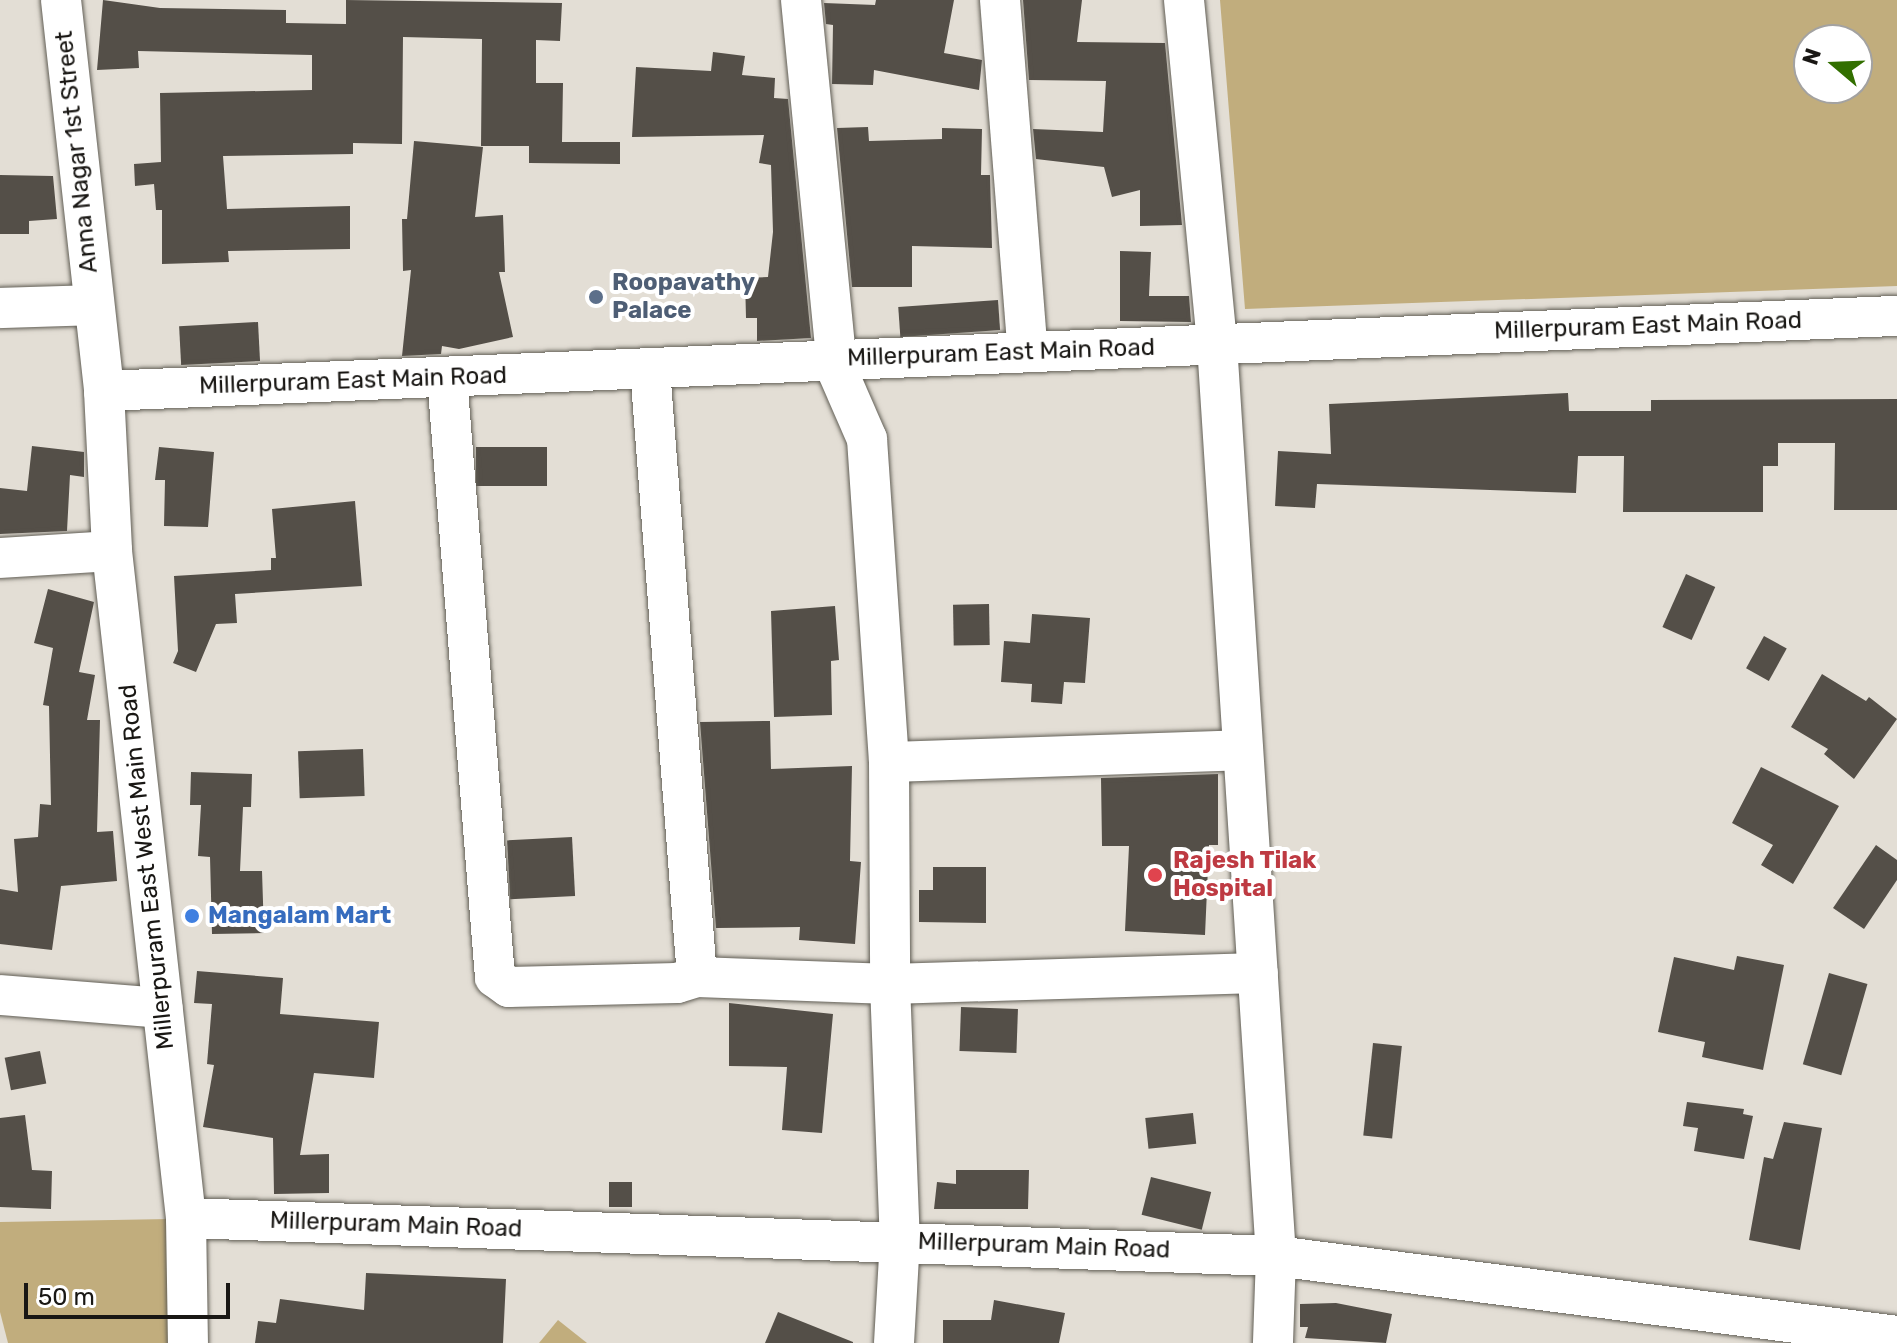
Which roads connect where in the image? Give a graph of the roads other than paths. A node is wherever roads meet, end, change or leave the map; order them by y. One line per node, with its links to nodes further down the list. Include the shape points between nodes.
1 (61, 0): 5 (street, Anna Nagar 1st Street)
2 (801, 0): 10 (street)
3 (1000, 0): 9 (street)
4 (1184, 0): 8 (street)
5 (93, 305): 6 (street); 13 (street, Anna Nagar 1st Street)
6 (0, 308)
7 (1897, 316): 8 (street, Millerpuram East Main Road)
8 (1217, 344): 9 (street, Millerpuram East Main Road); 16 (street)
9 (1028, 352): 10 (street, Millerpuram East Main Road)
10 (836, 360): 11 (street, Millerpuram East Main Road); 17 (street, via 867,439)
11 (650, 369): 12 (street, Millerpuram East Main Road); 19 (street)
12 (447, 377): 13 (street, Millerpuram East Main Road); 19 (street, via 495,977 509,987 677,983)
13 (104, 391): 14 (street, Millerpuram East West Main Road)
14 (112, 551): 15 (street); 22 (street, Millerpuram East West Main Road)
15 (0, 558)
16 (1243, 750): 17 (street); 18 (street)
17 (889, 762): 20 (street)
18 (1258, 973): 20 (street); 25 (street)
19 (697, 977): 20 (street)
20 (890, 984): 24 (street)
21 (0, 995): 22 (street)
22 (162, 1008): 23 (street, Millerpuram East West Main Road)
23 (186, 1218): 24 (street, Millerpuram Main Road); 28 (street, Millerpuram East West Main Road)
24 (900, 1239): 25 (street, Millerpuram Main Road); 29 (street)
25 (1276, 1256): 26 (street, Millerpuram Main Road); 30 (street)
26 (1770, 1332): 27 (street, Millerpuram Main Road)
27 (1897, 1336)
28 (188, 1343)
29 (894, 1343)
30 (1273, 1343)

